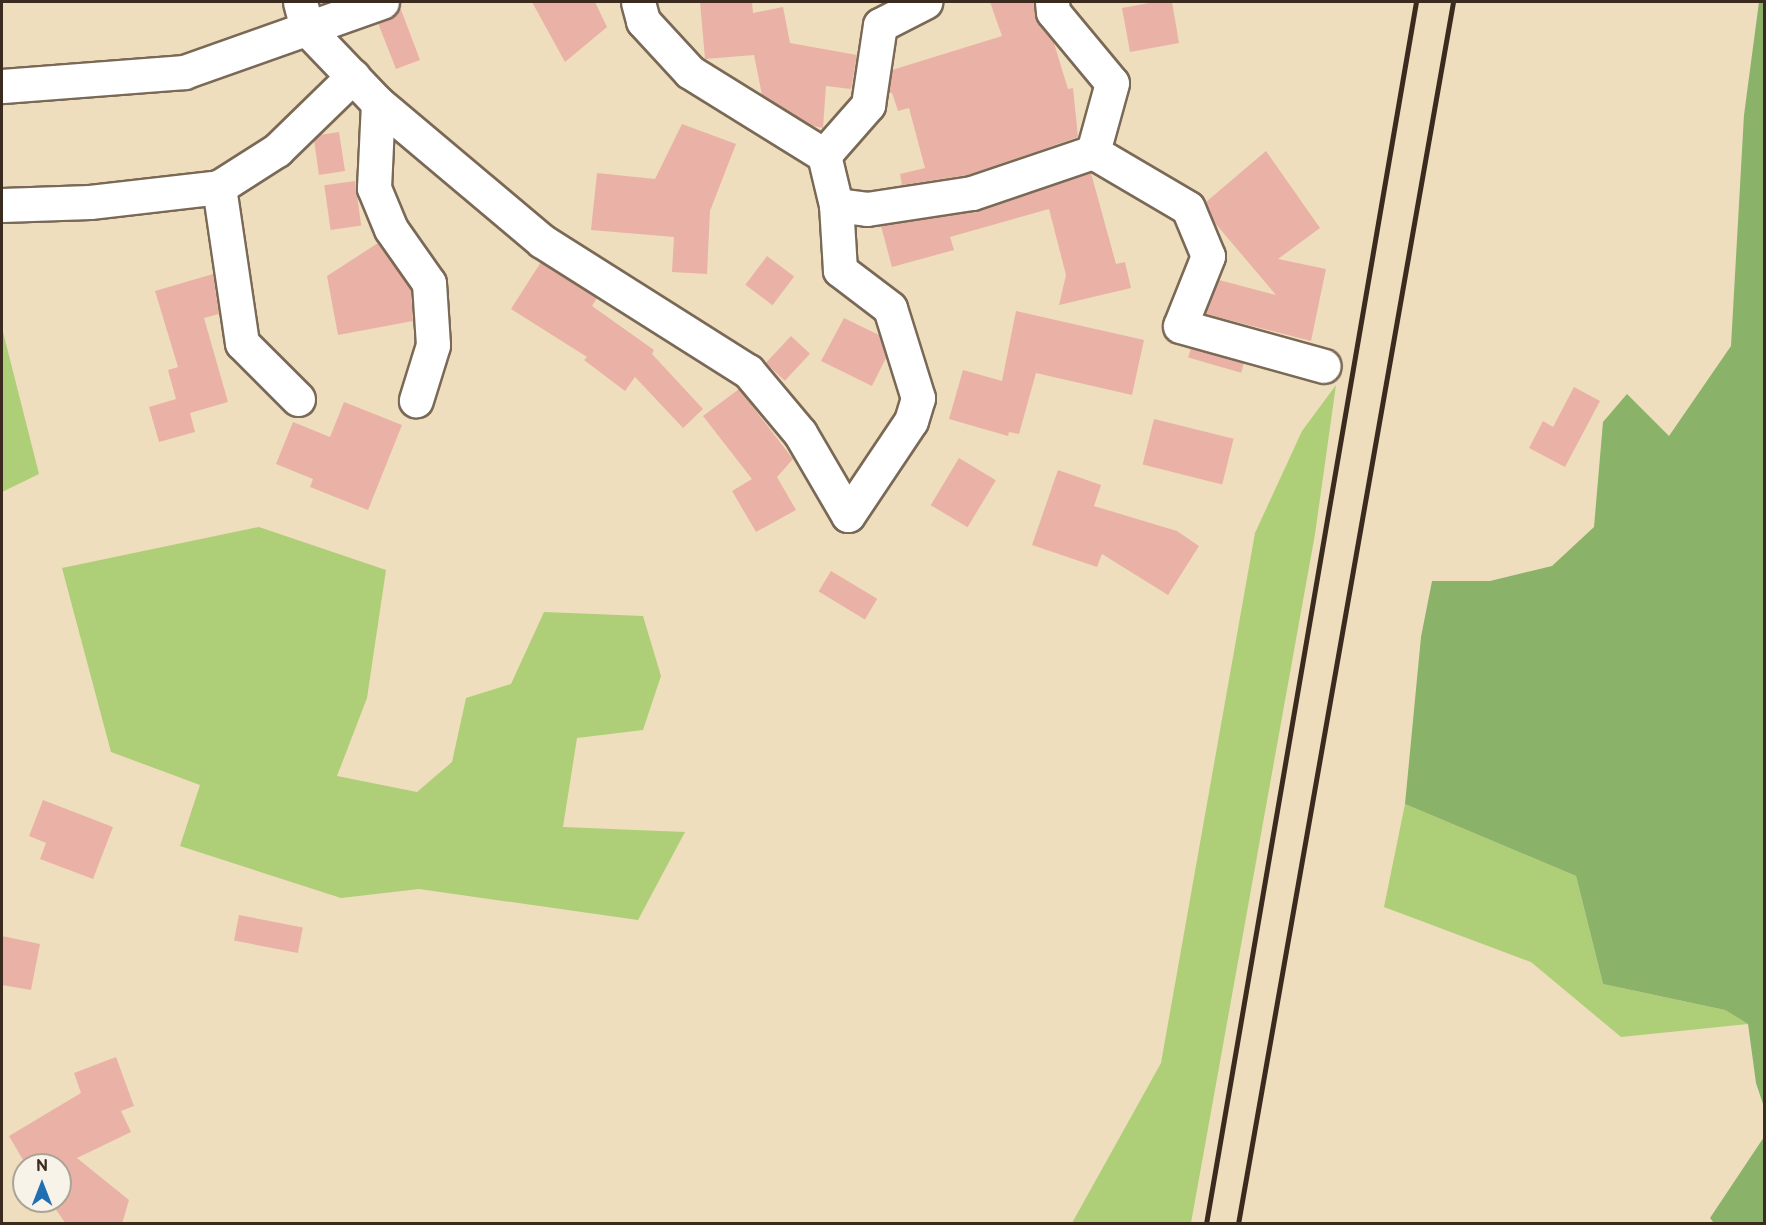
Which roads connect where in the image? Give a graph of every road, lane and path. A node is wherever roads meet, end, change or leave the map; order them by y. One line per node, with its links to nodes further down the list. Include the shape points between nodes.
1 (382, 2): 5 (street)
2 (638, 2): 10 (street, via 643,21 690,72)
3 (925, 2): 10 (street, via 880,25 868,105)
4 (1052, 2): 9 (street, via 1053,12 1112,83)
5 (304, 15): 6 (street); 7 (street, via 184,72)
6 (352, 76): 8 (street); 11 (street, via 278,150)
7 (2, 86)
8 (378, 103): 13 (street, via 542,241 748,371 800,433 848,515 911,421 918,398 890,308 840,270); 16 (street, via 374,188 391,230 429,283 433,345)
9 (1093, 152): 13 (street, via 972,193 867,210); 14 (street, via 1188,208 1208,256 1180,326)
10 (824, 155): 13 (street)
11 (219, 187): 12 (street, via 90,202); 15 (street, via 242,343)
12 (2, 205)
13 (836, 205)
14 (1324, 366)
15 (298, 399)
16 (416, 400)

